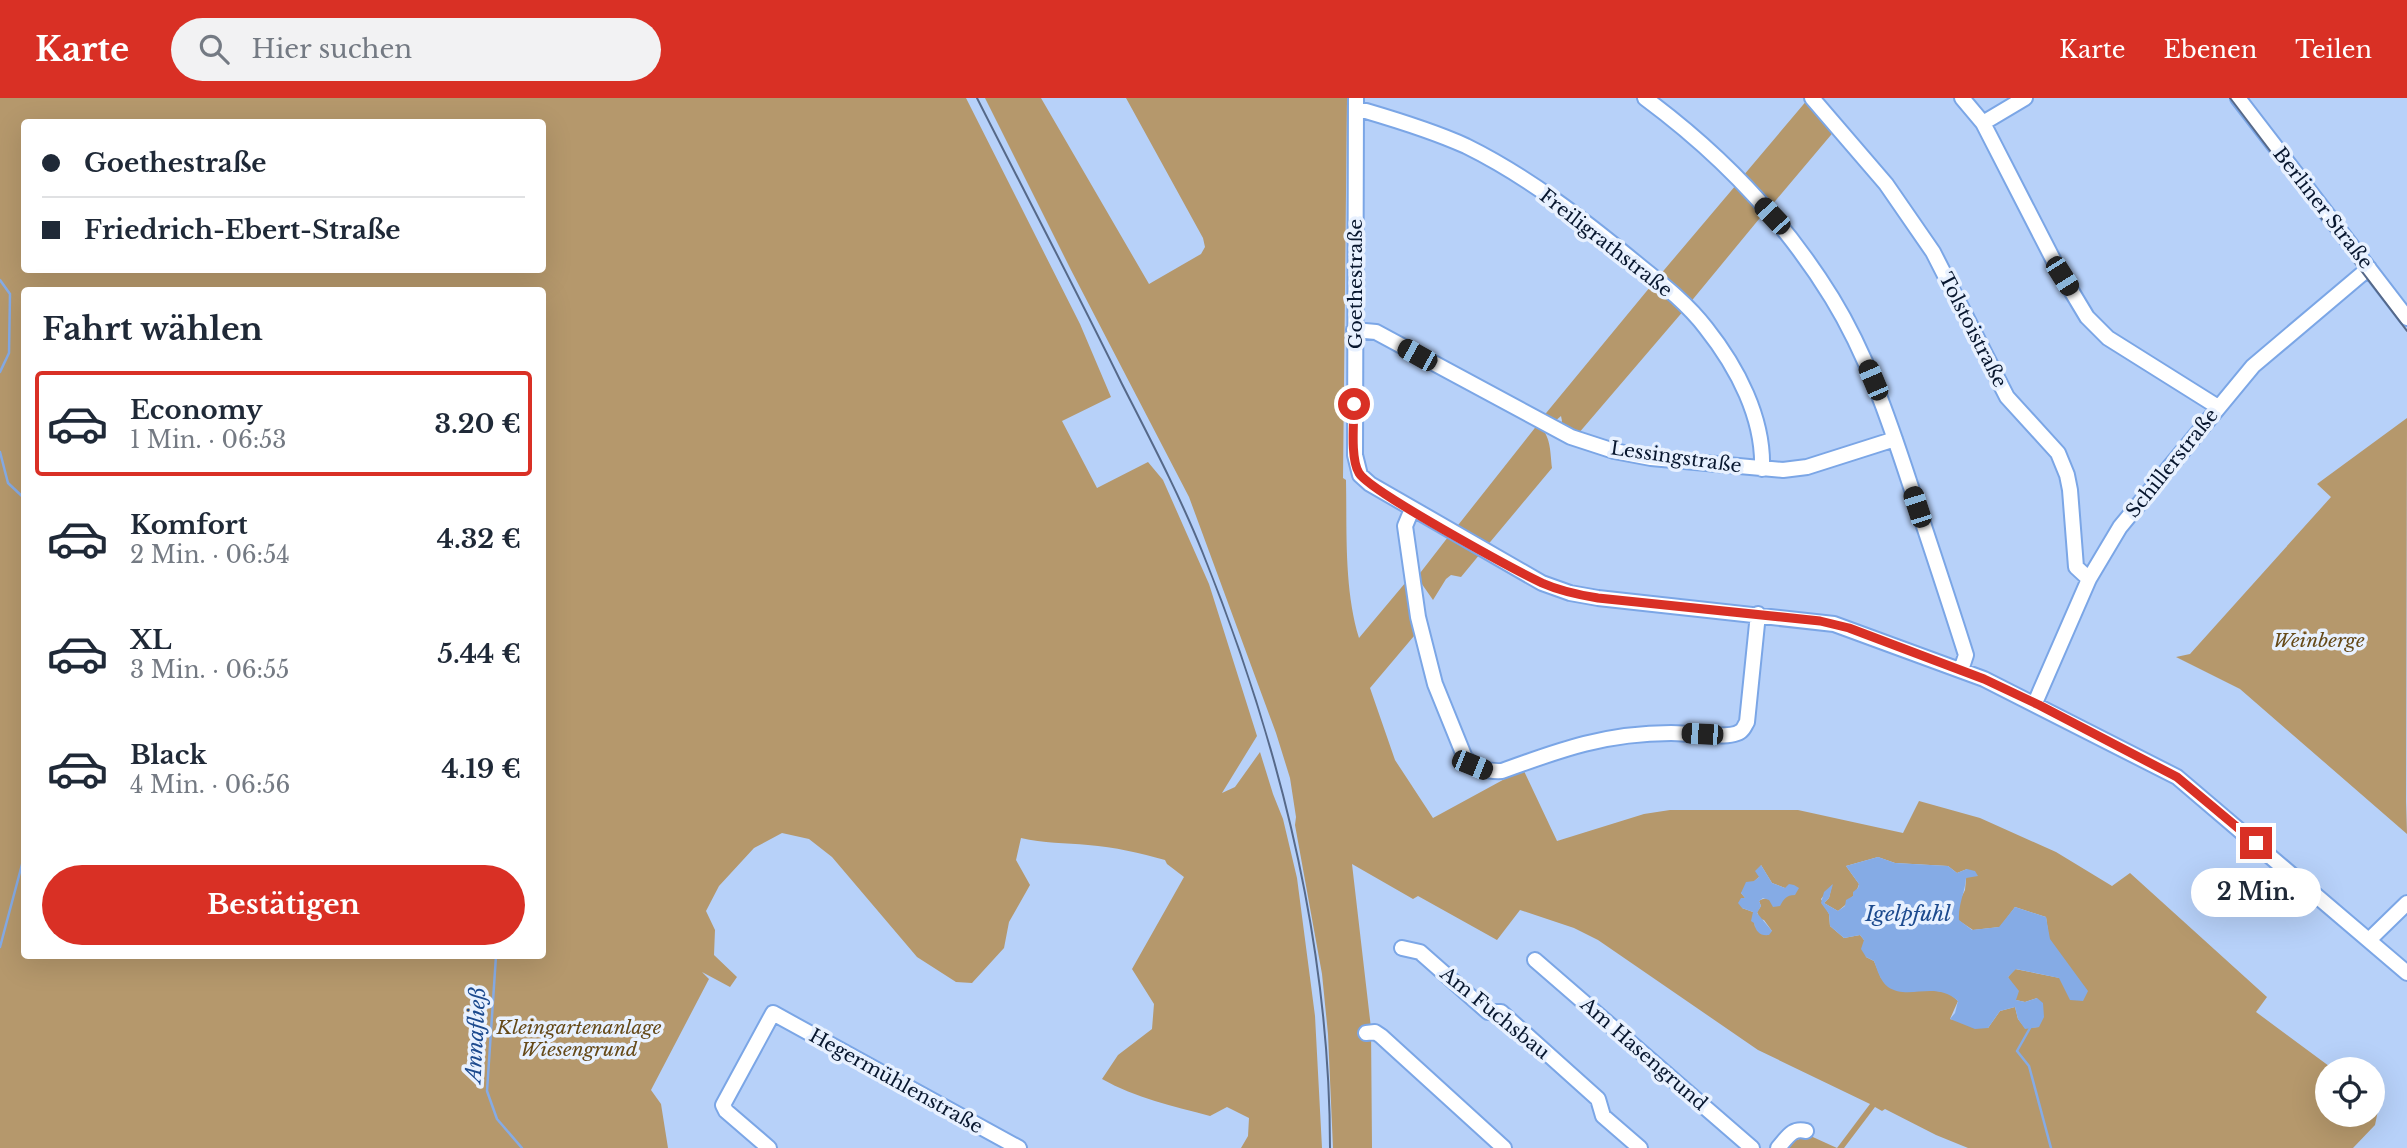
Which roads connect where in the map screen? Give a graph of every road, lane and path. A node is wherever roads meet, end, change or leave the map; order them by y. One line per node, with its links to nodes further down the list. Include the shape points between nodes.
1 (1645, 98): 12 (street, via 1709,150 1809,263 1856,342)
2 (1811, 98): 15 (street, Tolstoistraße, via 1886,184 1933,252 2007,397 2058,453 2070,490 2076,568)
3 (1962, 98): 7 (street)
4 (2025, 98): 7 (street)
5 (2238, 98): 8 (street, Berliner Straße)
6 (1356, 104): 10 (street, Goethestraße); 13 (street, Freiligrathstraße, via 1425,128 1486,157 1595,230 1672,293 1706,328 1737,375 1754,413)
7 (1983, 123): 11 (street, via 2087,317 2108,338)
8 (2369, 268): 9 (street, Berliner Straße); 11 (street, Schillerstraße, via 2266,353)
9 (2407, 318)
10 (1354, 330): 13 (street, Lessingstraße, via 1376,332 1595,446 1651,458); 14 (street, Goethestraße, via 1358,471 1370,484)
11 (2218, 407): 15 (street, Schillerstraße, via 2120,527)
12 (1895, 439): 13 (street, Lessingstraße, via 1807,467); 17 (street, via 1966,655)
13 (1762, 469)
14 (1412, 509): 16 (street, via 1532,578 1570,593); 16 (street, via 1405,526 1415,602 1435,684 1465,758 1489,772 1610,738 1741,731 1747,722)
15 (2089, 579): 18 (street, Schillerstraße)
16 (1758, 614): 17 (street, via 1834,624)
17 (1961, 670): 18 (street)
18 (2035, 703): 20 (street, via 2177,777)
19 (2407, 902): 20 (street)
20 (2369, 940): 23 (street)
21 (1402, 948): 29 (street, Am Fuchsbau, via 1420,952 1488,1012 1501,1013 1598,1099 1603,1116)
22 (1535, 960): 30 (street, Am Hasengrund)
23 (2407, 973)
24 (1367, 1033): 28 (street, via 1381,1036)
25 (1806, 1131): 31 (street, via 1793,1131)
26 (769, 1148): 27 (street, Hegermühlenstraße, via 723,1105 773,1013)
27 (1019, 1148)
28 (1504, 1148)
29 (1640, 1148)
30 (1752, 1148)
31 (1777, 1148)

